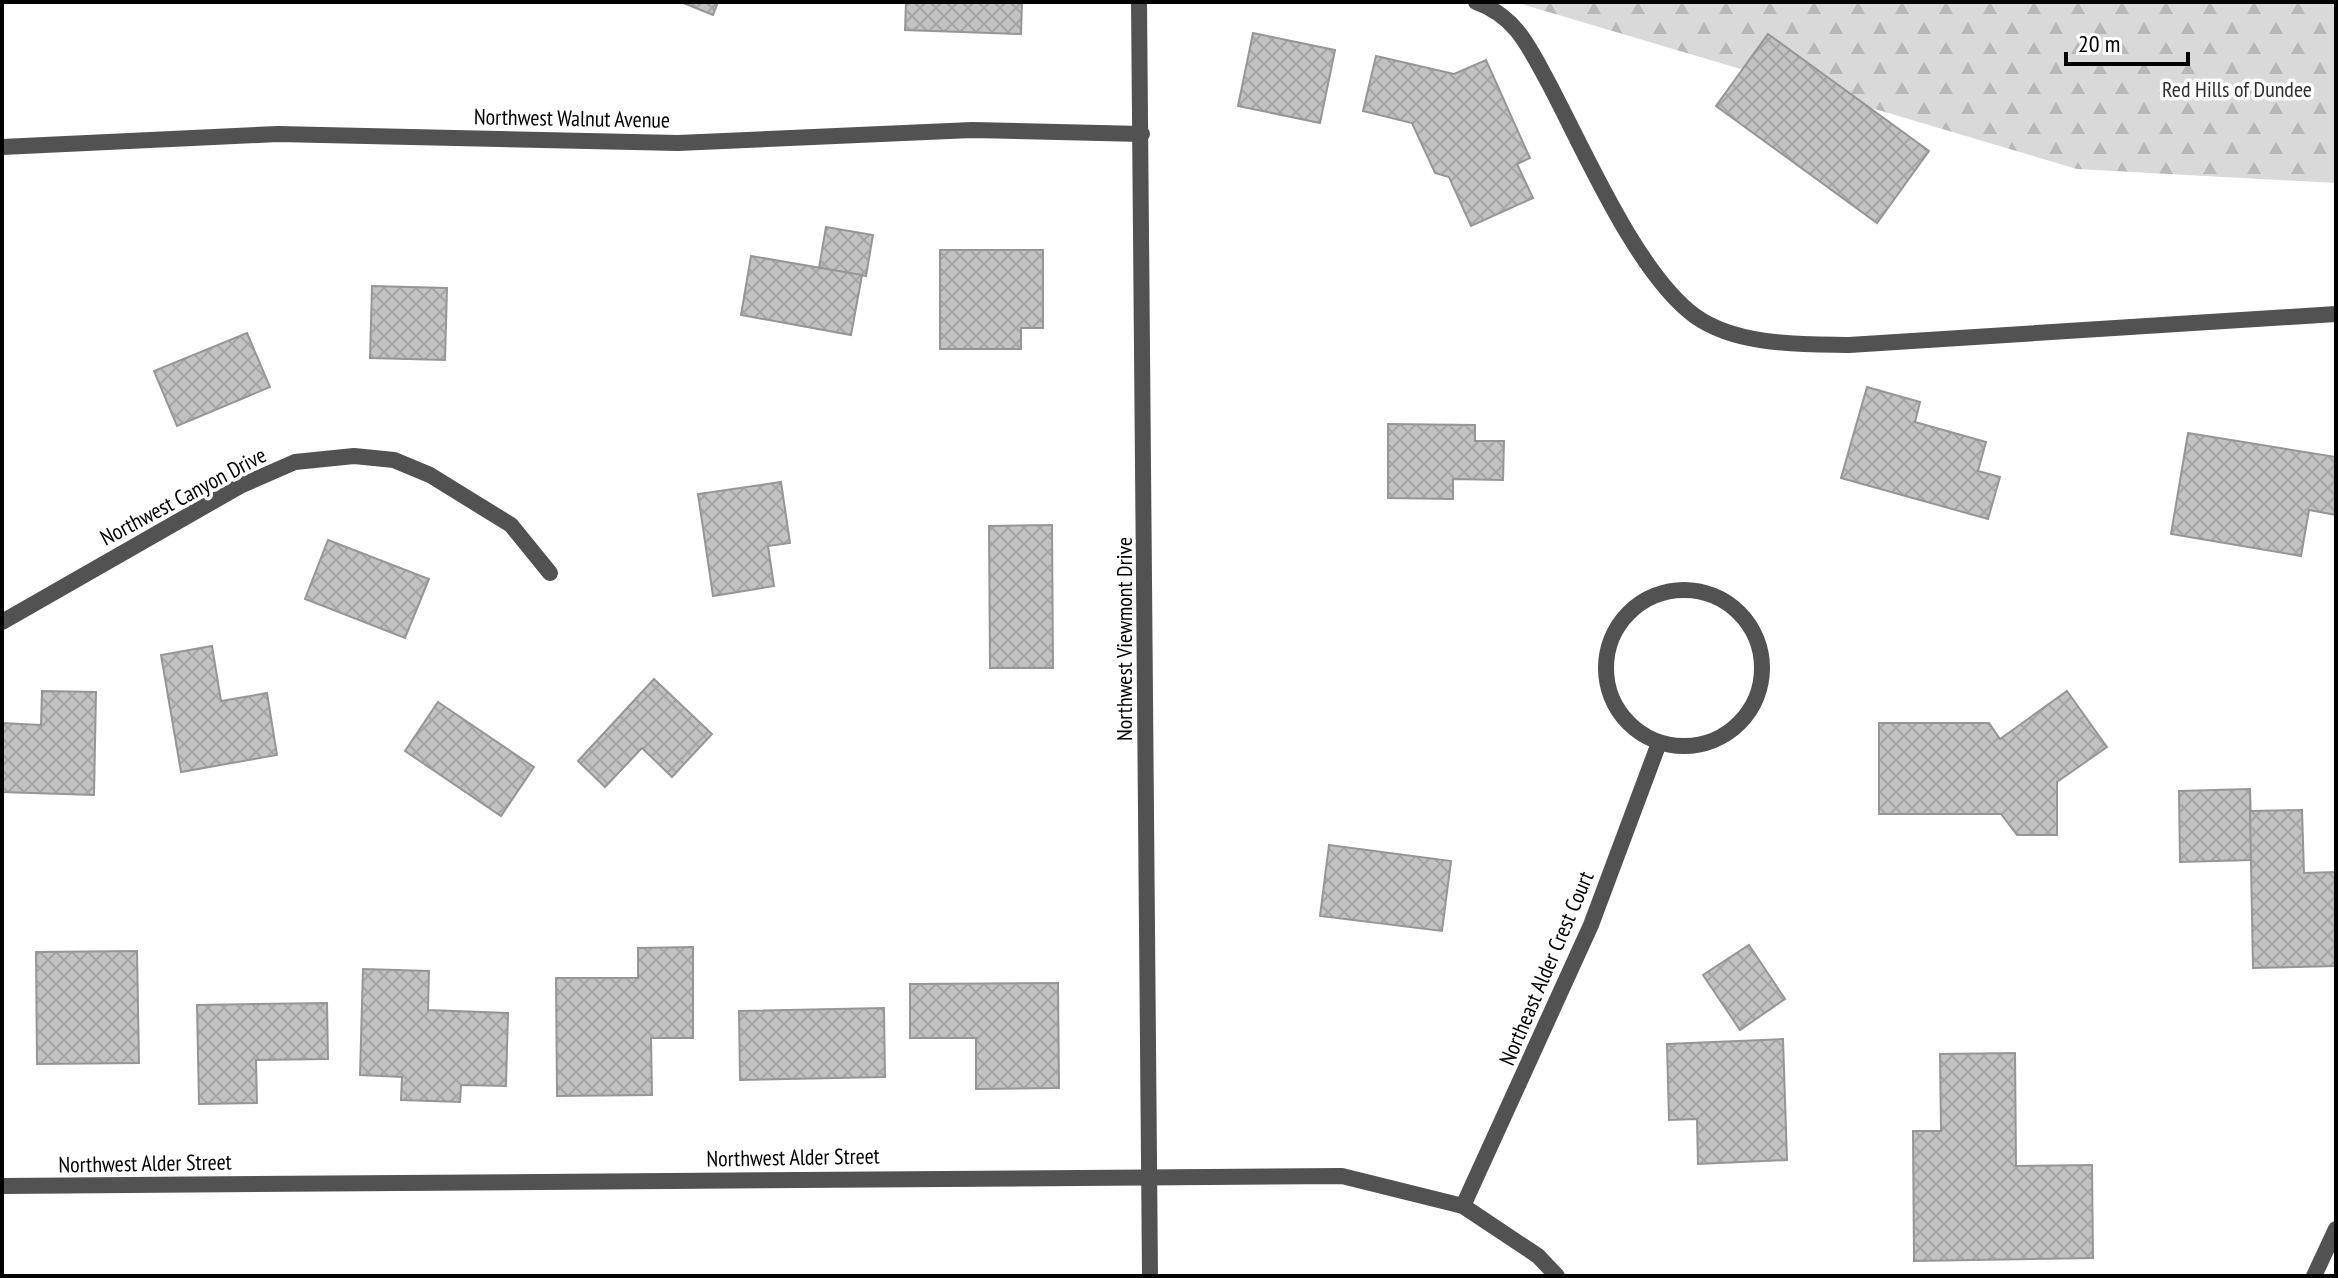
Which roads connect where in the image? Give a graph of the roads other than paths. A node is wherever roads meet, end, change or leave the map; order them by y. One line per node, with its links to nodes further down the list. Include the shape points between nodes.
1 (1139, 2): 3 (street, Northwest Viewmont Drive)
2 (1476, 2): 5 (street, via 1498,10 1527,44 1663,287 1697,317 1738,334 1788,344 1849,345)
3 (1142, 134): 4 (street, Northwest Walnut Avenue, via 958,131 678,143 278,134); 9 (street, Northwest Viewmont Drive)
4 (2, 147)
5 (2336, 314)
6 (550, 573): 7 (street, Northwest Canyon Drive, via 511,525 430,475 394,460 354,456 295,462 240,486)
7 (2, 622)
8 (1659, 743): 8 (street, via 1690,747 1716,740 1741,722 1758,695 1762,654 1751,626 1719,598 1681,589 1650,596 1624,617 1612,636 1606,664 1609,693 1625,720); 11 (street, Northeast Alder Crest Court, via 1586,937)
9 (1150, 1175): 10 (street, Northwest Alder Street); 11 (street, Northwest Alder Street, via 1342,1176); 13 (street, Northwest Viewmont Drive)
10 (2, 1186)
11 (1463, 1206): 14 (street, Northwest Alder Street, via 1538,1256)
12 (2336, 1229): 15 (street)
13 (1150, 1276)
14 (1557, 1276)
15 (2314, 1276)

